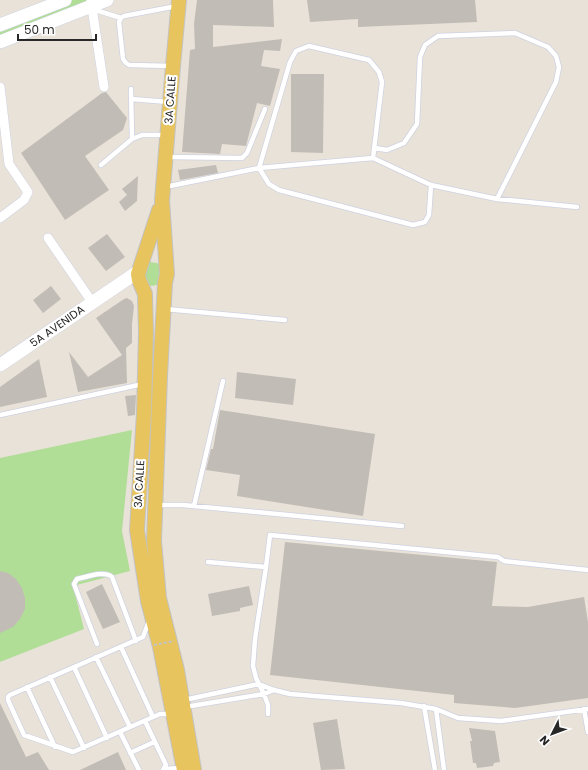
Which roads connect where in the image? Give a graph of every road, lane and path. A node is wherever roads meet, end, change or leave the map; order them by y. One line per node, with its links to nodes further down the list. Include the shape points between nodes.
1 (65, 0): 6 (main road)
2 (107, 0): 4 (main road)
3 (179, 3): 5 (lane); 8 (main road, 3A CALLE)
4 (91, 5): 5 (lane); 7 (main road); 10 (street)
5 (121, 18): 8 (lane, via 119,22 123,59 126,63)
6 (0, 25)
7 (0, 42)
8 (172, 66): 13 (main road, 3A CALLE)
9 (0, 87): 26 (street, via 9,164 28,192 24,200)
10 (104, 87)
11 (131, 90): 12 (lane)
12 (131, 99): 13 (lane); 16 (lane)
13 (170, 102): 15 (main road, 3A CALLE)
14 (265, 109): 18 (lane, via 247,153 242,158)
15 (167, 135): 16 (lane, via 142,135); 18 (main road, 3A CALLE)
16 (132, 139): 20 (lane)
17 (375, 148): 19 (lane); 21 (lane, via 382,82 379,72 369,60 309,46 296,51 290,62); 24 (lane, via 387,150 404,143 417,124 420,57 425,46 438,36 515,33 548,47 556,56 559,67 556,82)
18 (166, 157): 23 (main road, 3A CALLE)
19 (374, 158): 21 (lane); 22 (lane)
20 (101, 165)
21 (259, 168): 22 (lane, via 269,184 278,190 413,225 425,222 429,215); 23 (lane)
22 (431, 185): 24 (lane)
23 (163, 193): 28 (main road, 3A CALLE); 29 (main road, 3A CALLE)
24 (497, 199): 25 (lane)
25 (577, 207)
26 (0, 218)
27 (48, 238): 31 (street)
28 (141, 267): 29 (main road, via 150,259 161,262); 30 (main road, 5A AVENIDA); 32 (main road, 3A CALLE, via 138,276)
29 (166, 270): 33 (main road, 3A CALLE)
30 (114, 287): 31 (main road, 5A AVENIDA); 32 (main road, via 133,286 140,292)
31 (92, 302): 35 (main road, 5A AVENIDA)
32 (145, 303): 37 (main road, 3A CALLE)
33 (164, 309): 34 (lane); 39 (main road, 3A CALLE)
34 (285, 320)
35 (0, 365)
36 (223, 380): 40 (lane)
37 (145, 384): 38 (lane); 45 (main road, 3A CALLE, via 137,530)
38 (0, 415)
39 (156, 505): 40 (lane); 59 (main road, 3A CALLE, via 154,541 159,598)
40 (194, 506): 41 (lane)
41 (402, 526)
42 (208, 562): 43 (lane)
43 (266, 567): 44 (lane, via 270,535 498,557 504,561); 54 (lane, via 253,666)
44 (588, 570)
45 (151, 614): 46 (lane, via 143,637); 59 (main road, 3A CALLE)
46 (136, 640): 48 (lane, via 112,578 105,574 77,579 74,584); 50 (lane)
47 (174, 641): 49 (path, bridge)
48 (97, 644)
49 (154, 645)
50 (121, 647): 51 (lane); 63 (lane)
51 (96, 657): 52 (lane); 65 (lane)
52 (74, 667): 53 (lane); 68 (lane)
53 (50, 677): 55 (lane); 71 (lane)
54 (259, 684): 56 (lane); 57 (lane); 59 (lane)
55 (27, 687): 70 (lane); 70 (lane, via 8,697 24,735)
56 (274, 690): 57 (lane); 58 (lane, via 290,694)
57 (264, 694): 59 (lane); 62 (lane)
58 (424, 706): 60 (lane); 76 (lane)
59 (180, 707): 63 (lane); 73 (main road, 3A CALLE)
60 (436, 709): 61 (lane, via 458,718 501,721); 77 (lane)
61 (586, 709): 67 (lane)
62 (268, 714)
63 (153, 717): 64 (lane)
64 (145, 721): 65 (lane); 69 (lane)
65 (130, 727): 66 (lane)
66 (120, 732): 68 (lane); 72 (lane)
67 (588, 732)
68 (107, 738): 71 (lane)
69 (154, 742): 72 (lane); 75 (lane, via 166,765)
70 (56, 747): 71 (lane, via 73,752)
71 (84, 748)
72 (130, 753): 74 (lane)
73 (187, 769): 75 (lane)
74 (139, 770)
75 (164, 770)
76 (435, 770)
77 (444, 770)

